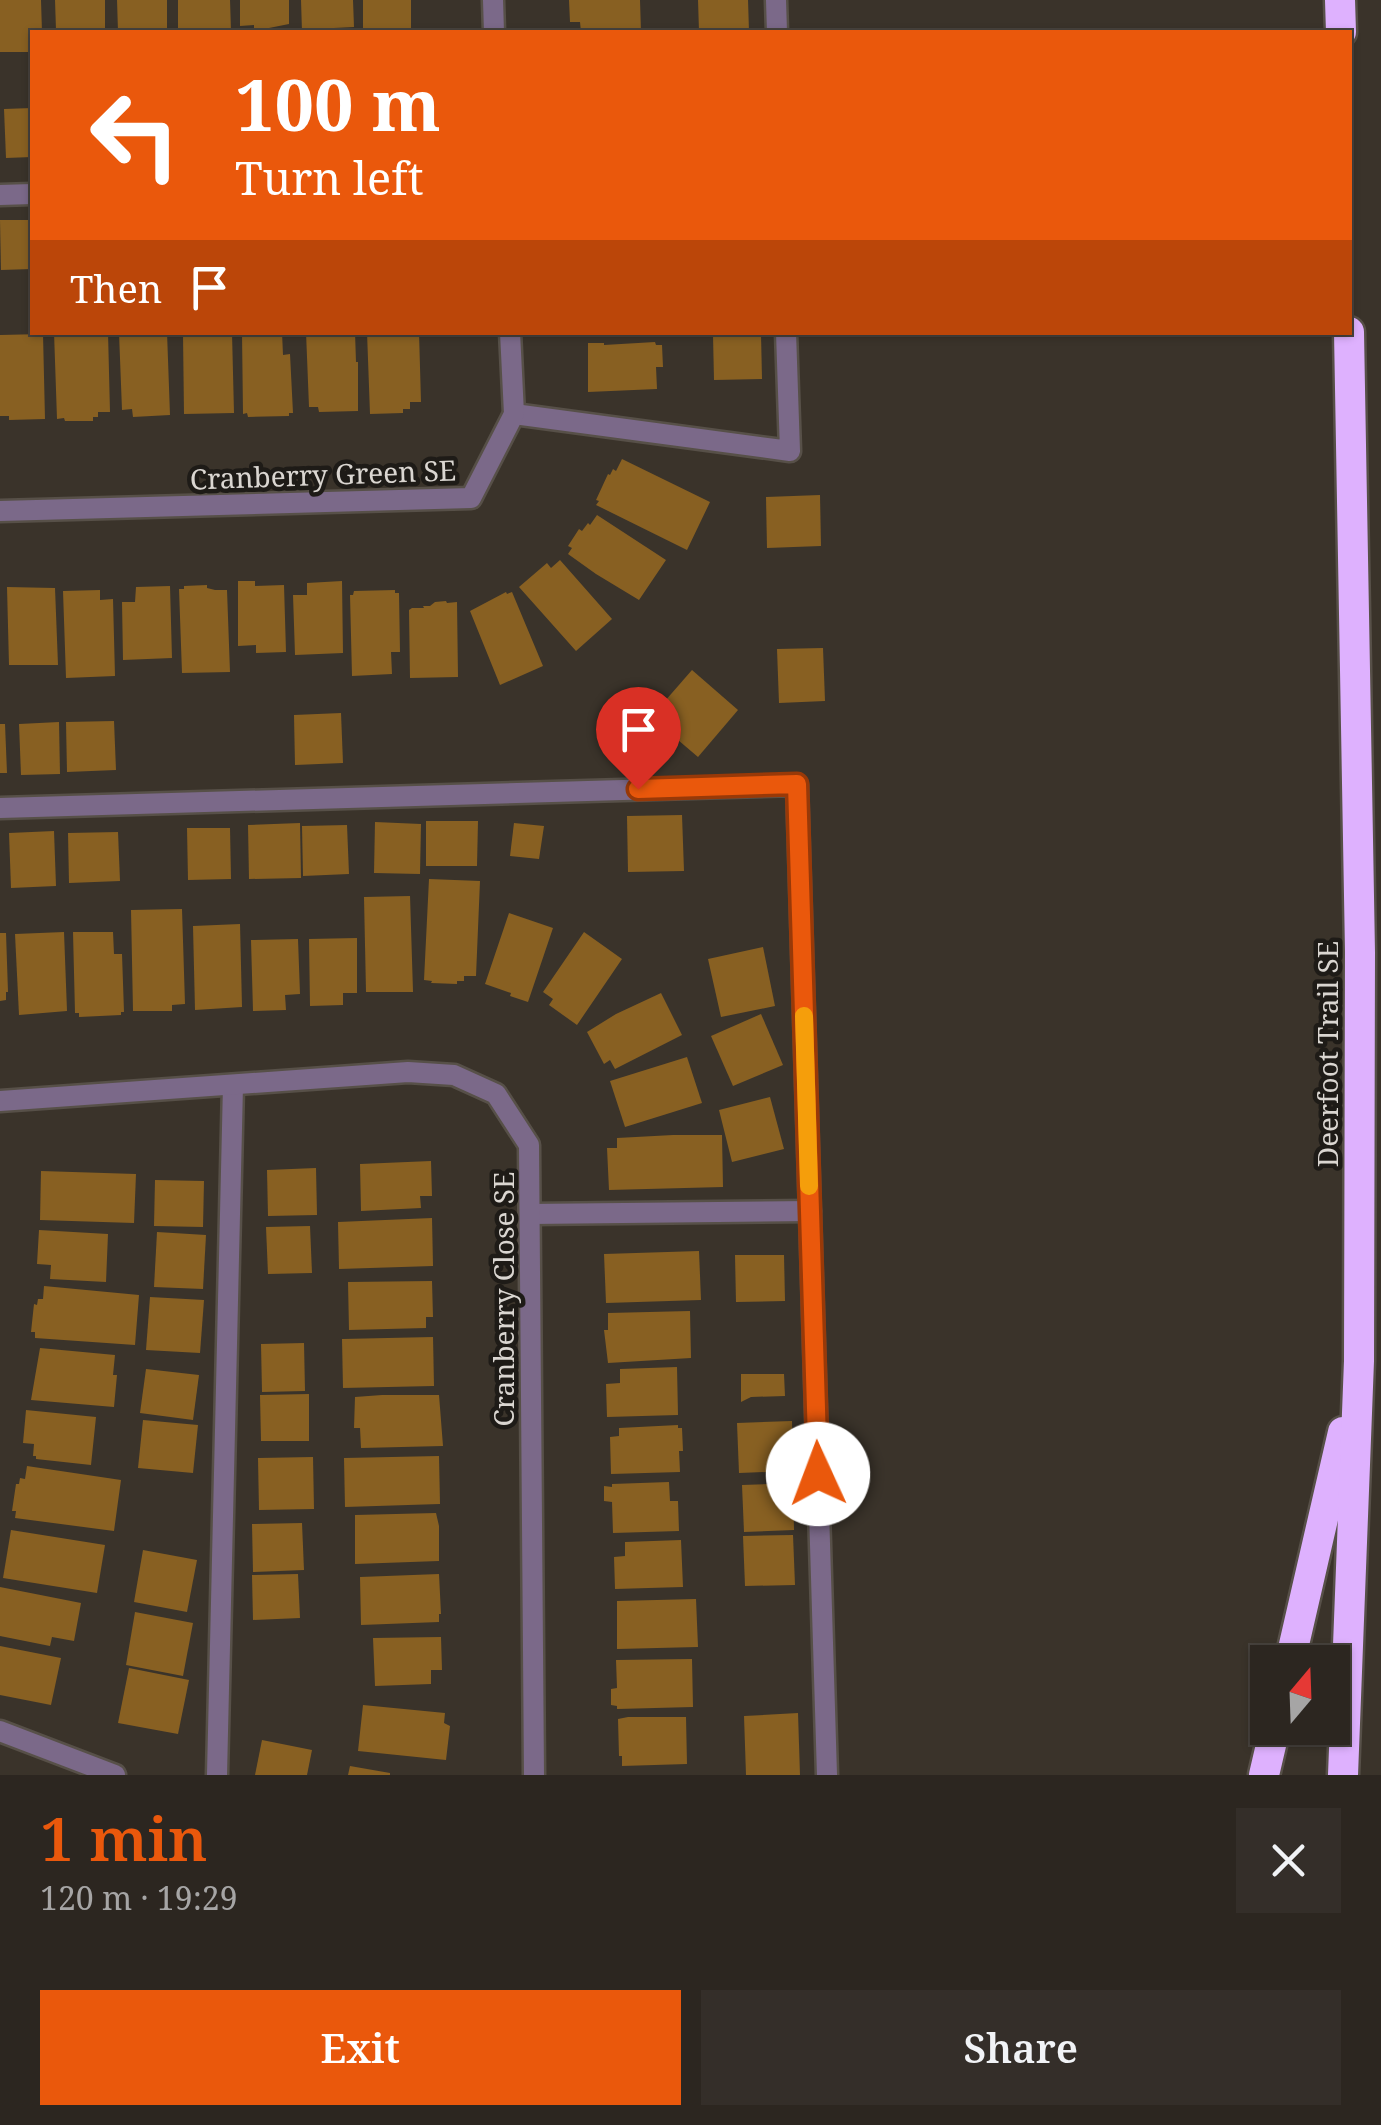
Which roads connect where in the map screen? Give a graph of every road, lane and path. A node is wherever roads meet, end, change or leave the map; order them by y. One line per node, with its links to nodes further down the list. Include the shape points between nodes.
1 (493, 0): 4 (street)
2 (776, 0): 5 (street)
3 (1340, 0): 6 (highway)
4 (494, 30)
5 (776, 30)
6 (1341, 30)
7 (30, 194): 8 (street)
8 (0, 196)
9 (510, 335): 12 (street, Cranberry Green SE)
10 (786, 335): 12 (street, via 790,451)
11 (1349, 335): 19 (highway, Deerfoot Trail SE)
12 (514, 414): 13 (street, Cranberry Green SE, via 472,498)
13 (0, 511)
14 (0, 808): 17 (street, via 797,784)
15 (232, 1084): 16 (street, Cranberry Close SE); 18 (street, Cranberry Close SE, via 454,1075 496,1094 530,1145); 24 (street)
16 (0, 1101)
17 (810, 1211): 18 (street); 26 (street)
18 (530, 1214): 25 (street, Cranberry Close SE)
19 (1359, 1360): 20 (highway); 28 (highway, Deerfoot Trail SE)
20 (1294, 1645)
21 (0, 1731): 23 (street)
22 (1271, 1745): 27 (highway)
23 (115, 1775)
24 (217, 1775)
25 (534, 1775)
26 (827, 1775)
27 (1264, 1775)
28 (1343, 1775)

